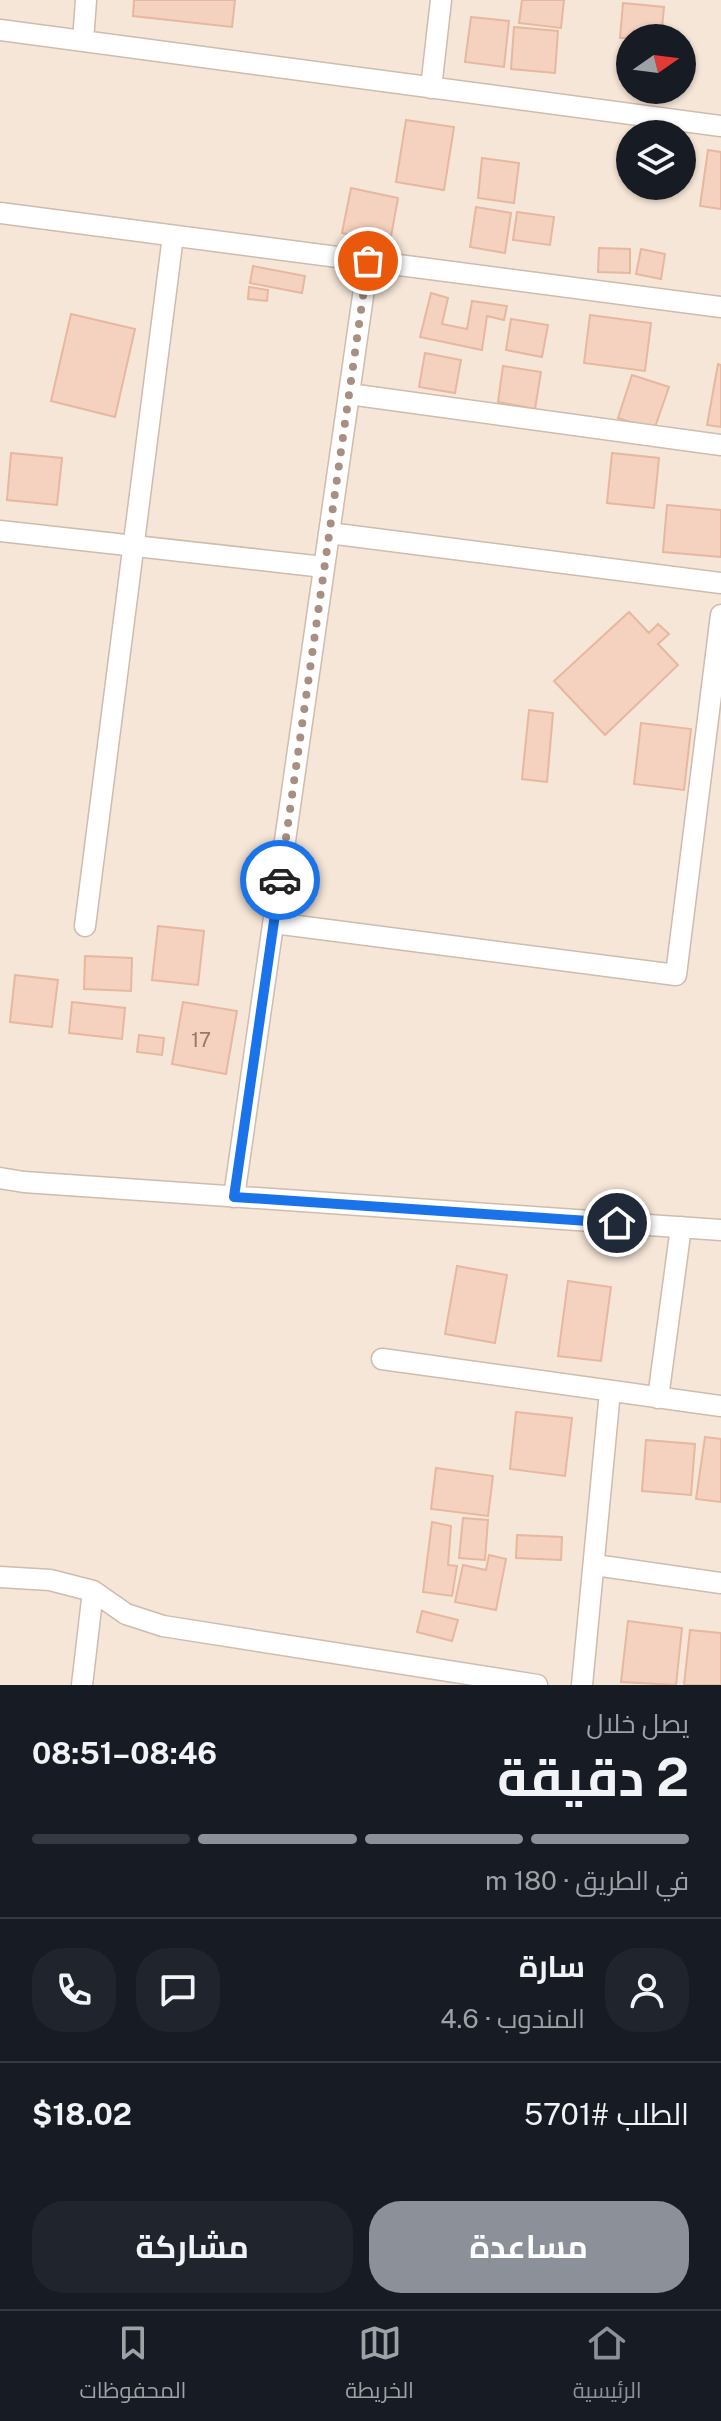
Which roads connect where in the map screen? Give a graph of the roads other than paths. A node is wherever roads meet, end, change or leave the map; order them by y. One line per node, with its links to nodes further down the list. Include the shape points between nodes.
1 (86, 0): 4 (street)
2 (441, 0): 5 (street)
3 (0, 30): 4 (street)
4 (83, 41): 5 (street)
5 (431, 88): 6 (street)
6 (721, 126)
7 (0, 213): 8 (street)
8 (173, 236): 9 (street); 15 (street)
9 (368, 261): 10 (street); 11 (street)
10 (721, 307)
11 (349, 394): 12 (street); 14 (street)
12 (721, 445)
13 (0, 531): 15 (street)
14 (329, 533): 16 (street); 17 (street)
15 (134, 546): 16 (street); 20 (street)
16 (324, 567): 19 (street)
17 (721, 583)
18 (721, 615): 19 (street, via 676,975)
19 (274, 923): 22 (street)
20 (85, 926)
21 (0, 1178): 22 (street)
22 (234, 1197): 23 (street)
23 (681, 1227): 24 (street); 27 (street)
24 (721, 1230)
25 (382, 1359): 26 (street)
26 (610, 1391): 27 (street); 29 (street)
27 (658, 1398): 28 (street)
28 (721, 1406)
29 (595, 1565): 31 (street); 35 (street)
30 (0, 1577): 32 (street, via 50,1580)
31 (721, 1583)
32 (93, 1591): 33 (street); 34 (street, via 126,1614 163,1626)
33 (82, 1685)
34 (537, 1685)
35 (582, 1685)

